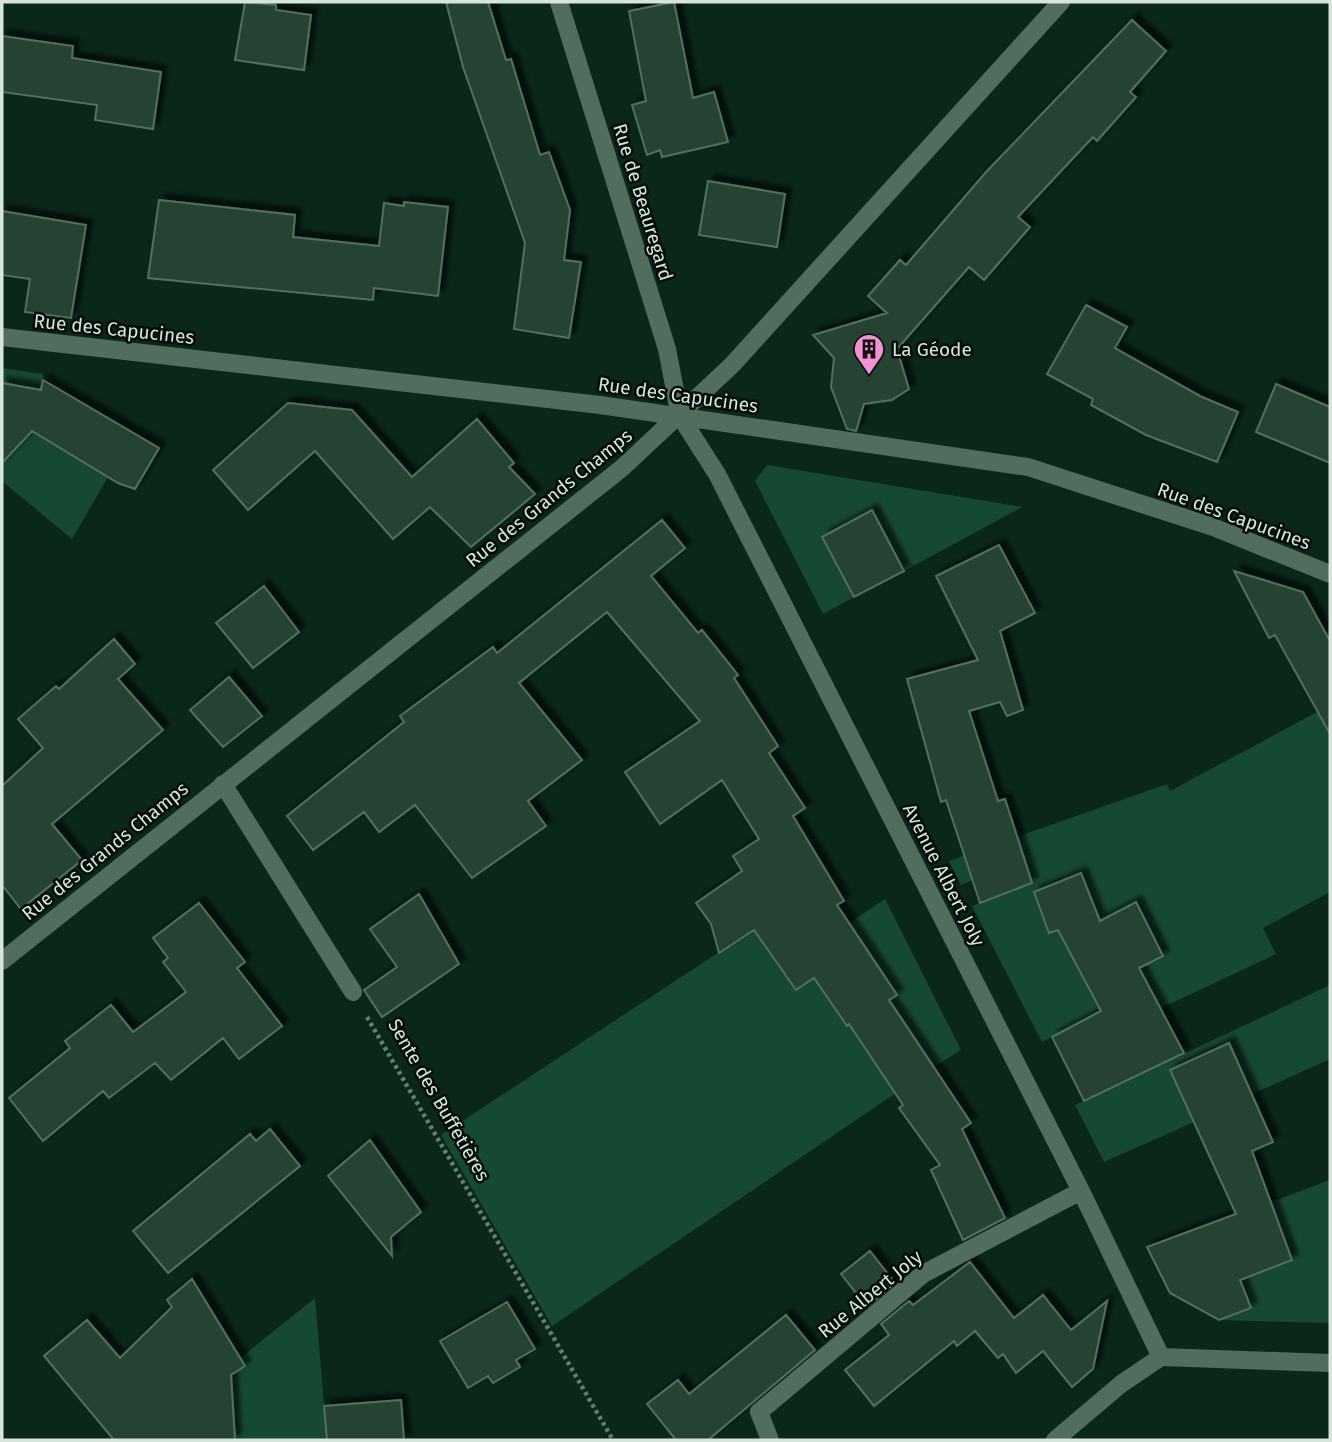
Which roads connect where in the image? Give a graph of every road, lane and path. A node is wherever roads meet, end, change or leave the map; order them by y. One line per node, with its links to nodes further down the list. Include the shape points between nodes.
1 (559, 2): 4 (street, Rue de Beauregard, via 667,349)
2 (1060, 2): 4 (street, Rue des Grands Champs, via 732,365)
3 (2, 337): 4 (street, Rue des Capucines)
4 (680, 416): 5 (street, Rue des Capucines, via 1028,467 1213,527); 6 (street, Rue des Grands Champs, via 622,468); 9 (street, Avenue Albert Joly, via 718,474)
5 (1330, 574)
6 (223, 784): 7 (street, Rue des Grands Champs); 8 (street)
7 (2, 961)
8 (352, 992): 12 (path, Sente des Buffetières)
9 (1081, 1191): 10 (street, Avenue Albert Joly); 13 (street, Rue Albert Joly, via 923,1274 759,1412)
10 (1161, 1357): 11 (street); 14 (street)
11 (1330, 1363)
12 (613, 1440)
13 (770, 1440)
14 (1055, 1440)

